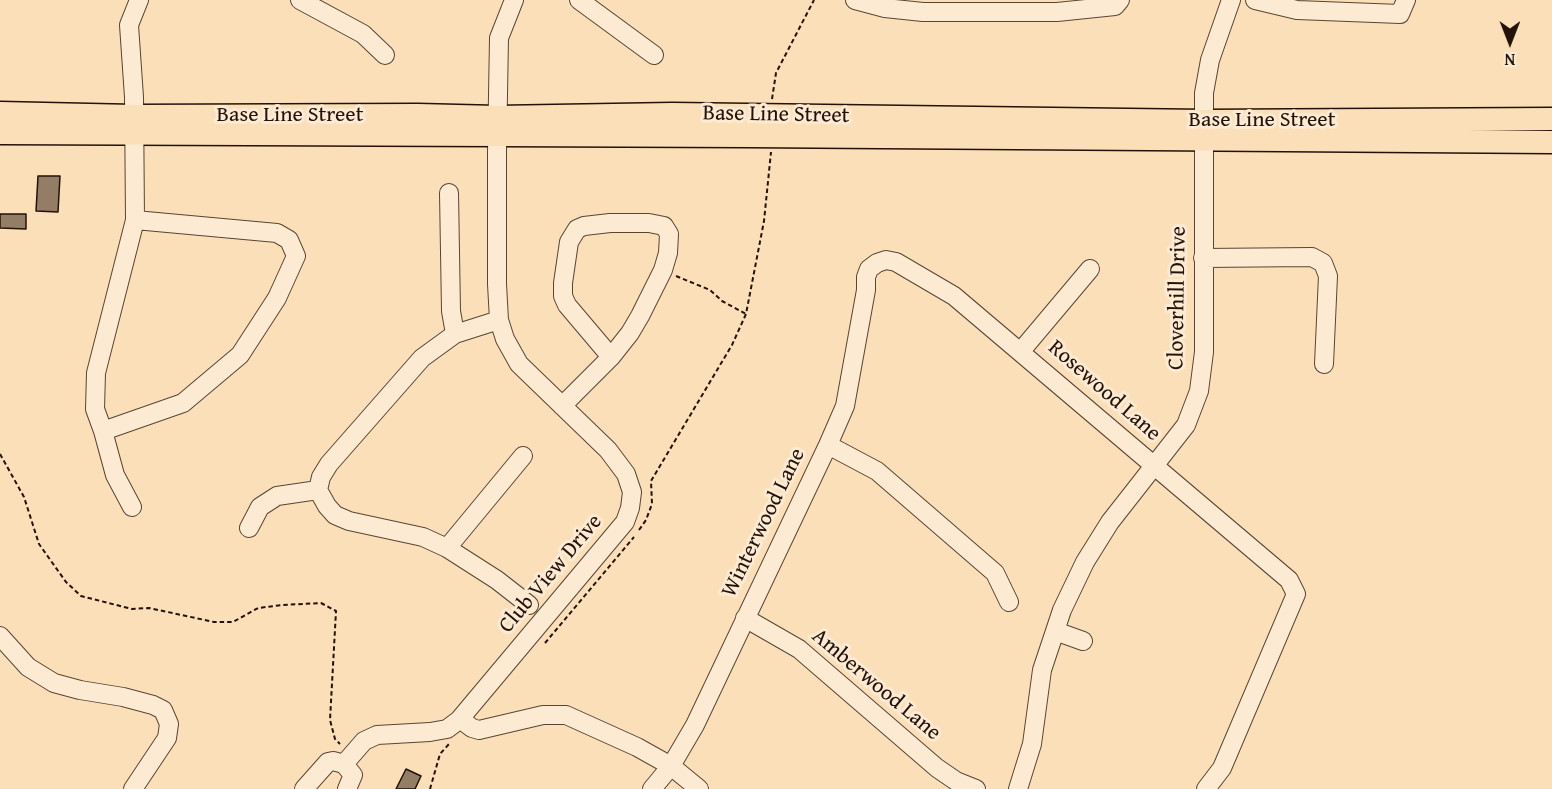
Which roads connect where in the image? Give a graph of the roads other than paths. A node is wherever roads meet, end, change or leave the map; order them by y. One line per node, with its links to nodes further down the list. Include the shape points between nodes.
1 (139, 0): 15 (street, via 129,24)
2 (300, 0): 11 (street, via 363,34)
3 (514, 0): 16 (street, Club View Drive, via 499,38)
4 (579, 0): 12 (street)
5 (855, 0): 10 (street, via 885,8)
6 (1120, 0): 10 (street, via 1115,6 1058,12)
7 (1232, 0): 17 (street, Cloverhill Drive, via 1210,60 1204,93)
8 (1255, 0): 9 (street, via 1297,10 1400,14)
9 (1406, 0)
10 (923, 6)
11 (386, 55)
12 (654, 55)
13 (0, 113): 15 (main road, Base Line Street)
14 (1552, 119): 17 (main road, Base Line Street)
15 (134, 125): 16 (main road, Base Line Street, via 418,115); 18 (main road, Base Line Street); 21 (street)
16 (497, 126): 17 (main road, Base Line Street, via 683,114); 25 (street, Club View Drive)
17 (1204, 130): 19 (main road, Base Line Street); 22 (street, Cloverhill Drive)
18 (0, 134)
19 (1552, 142)
20 (449, 194): 26 (street)
21 (135, 220): 31 (street, via 96,373 95,409); 31 (street, via 277,233 289,240 296,256 277,298 240,355 183,403)
22 (1203, 258): 29 (street, via 1312,257 1323,263 1328,276); 34 (street, Cloverhill Drive, via 1204,352 1199,391 1186,425)
23 (877, 263): 27 (street, Rosewood Lane, via 896,262 954,296); 32 (street, Winterwood Lane, via 866,277 845,406)
24 (1090, 269): 27 (street)
25 (500, 321): 26 (street); 30 (street, Club View Drive, via 519,364)
26 (454, 334): 35 (street, via 414,366 329,464)
27 (1021, 351): 34 (street, Rosewood Lane)
28 (611, 357): 28 (street, via 563,296 569,242 577,229 584,226 664,226 669,243 663,270 630,333); 30 (street)
29 (1324, 364)
30 (562, 406): 45 (street, Club View Drive, via 608,450 626,474 632,492 630,508 625,522)
31 (103, 431): 36 (street, via 115,475)
32 (828, 445): 39 (street, via 886,478 995,573); 41 (street, Winterwood Lane)
33 (523, 456): 38 (street)
34 (1154, 465): 42 (street, Cloverhill Drive, via 1085,562); 55 (street, Rosewood Lane, via 1289,580 1296,594 1222,768)
35 (318, 490): 37 (street, via 277,496 260,507); 38 (street, via 335,515 423,537)
36 (132, 507)
37 (249, 528)
38 (447, 548): 40 (street)
39 (1009, 602)
40 (529, 605)
41 (745, 618): 47 (street, Winterwood Lane, via 695,725); 53 (street, Amberwood Lane, via 799,649 937,768)
42 (1055, 631): 44 (street); 54 (street, Cloverhill Drive, via 1042,670 1032,744)
43 (0, 636): 48 (street, via 28,667 54,683 163,710 169,724 167,738)
44 (1083, 641)
45 (460, 719): 46 (street, Club View Drive, via 447,729 377,735 363,741); 47 (street, via 479,730 543,715 566,715)
46 (348, 759): 49 (street, Club View Drive, via 328,762); 50 (street, via 353,775)
47 (671, 766): 51 (street, Winterwood Lane); 52 (street)
48 (132, 789)
49 (304, 789)
50 (347, 789)
51 (652, 789)
52 (699, 789)
53 (976, 789)
54 (1018, 789)
55 (1206, 789)

